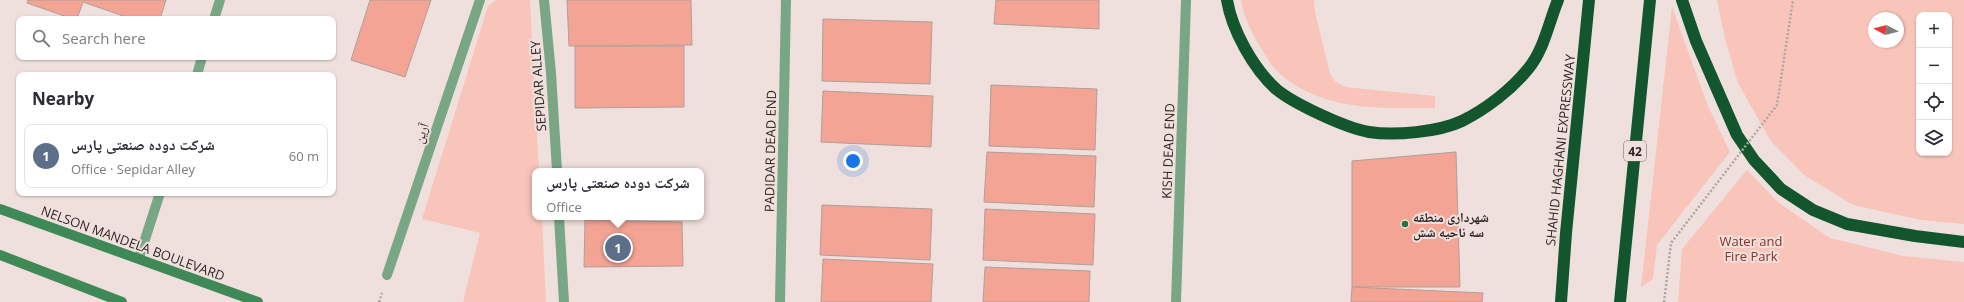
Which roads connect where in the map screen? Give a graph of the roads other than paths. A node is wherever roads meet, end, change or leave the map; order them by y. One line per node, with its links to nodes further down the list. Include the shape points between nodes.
1 (220, 0): 11 (street)
2 (480, 0): 21 (street, آرین)
3 (544, 0): 14 (street, SEPIDAR ALLEY)
4 (786, 0): 25 (street, PADIDAR DEAD END)
5 (1186, 0): 26 (street, KISH DEAD END)
6 (1227, 0): 7 (highway, via 1240,39 1256,65 1277,89 1304,106 1342,124 1369,132 1401,133 1461,121 1489,105 1510,88 1529,68 1542,45)
7 (1558, 0)
8 (1589, 0): 27 (highway, SHAHID HAGHANI EXPRESSWAY)
9 (1650, 0): 28 (highway, 42)
10 (1682, 0): 18 (highway, via 1696,41 1737,136 1754,160 1781,189 1813,210 1847,224)
11 (215, 16)
12 (201, 60): 13 (street)
13 (198, 72)
14 (556, 168)
15 (159, 196): 20 (street)
16 (0, 209): 20 (main road, NELSON MANDELA BOULEVARD)
17 (559, 220): 24 (street)
18 (1964, 242)
19 (0, 255): 22 (main road)
20 (139, 258): 23 (main road, NELSON MANDELA BOULEVARD)
21 (388, 275)
22 (122, 302)
23 (258, 302)
24 (564, 302)
25 (780, 302)
26 (1176, 302)
27 (1561, 302)
28 (1620, 302)

